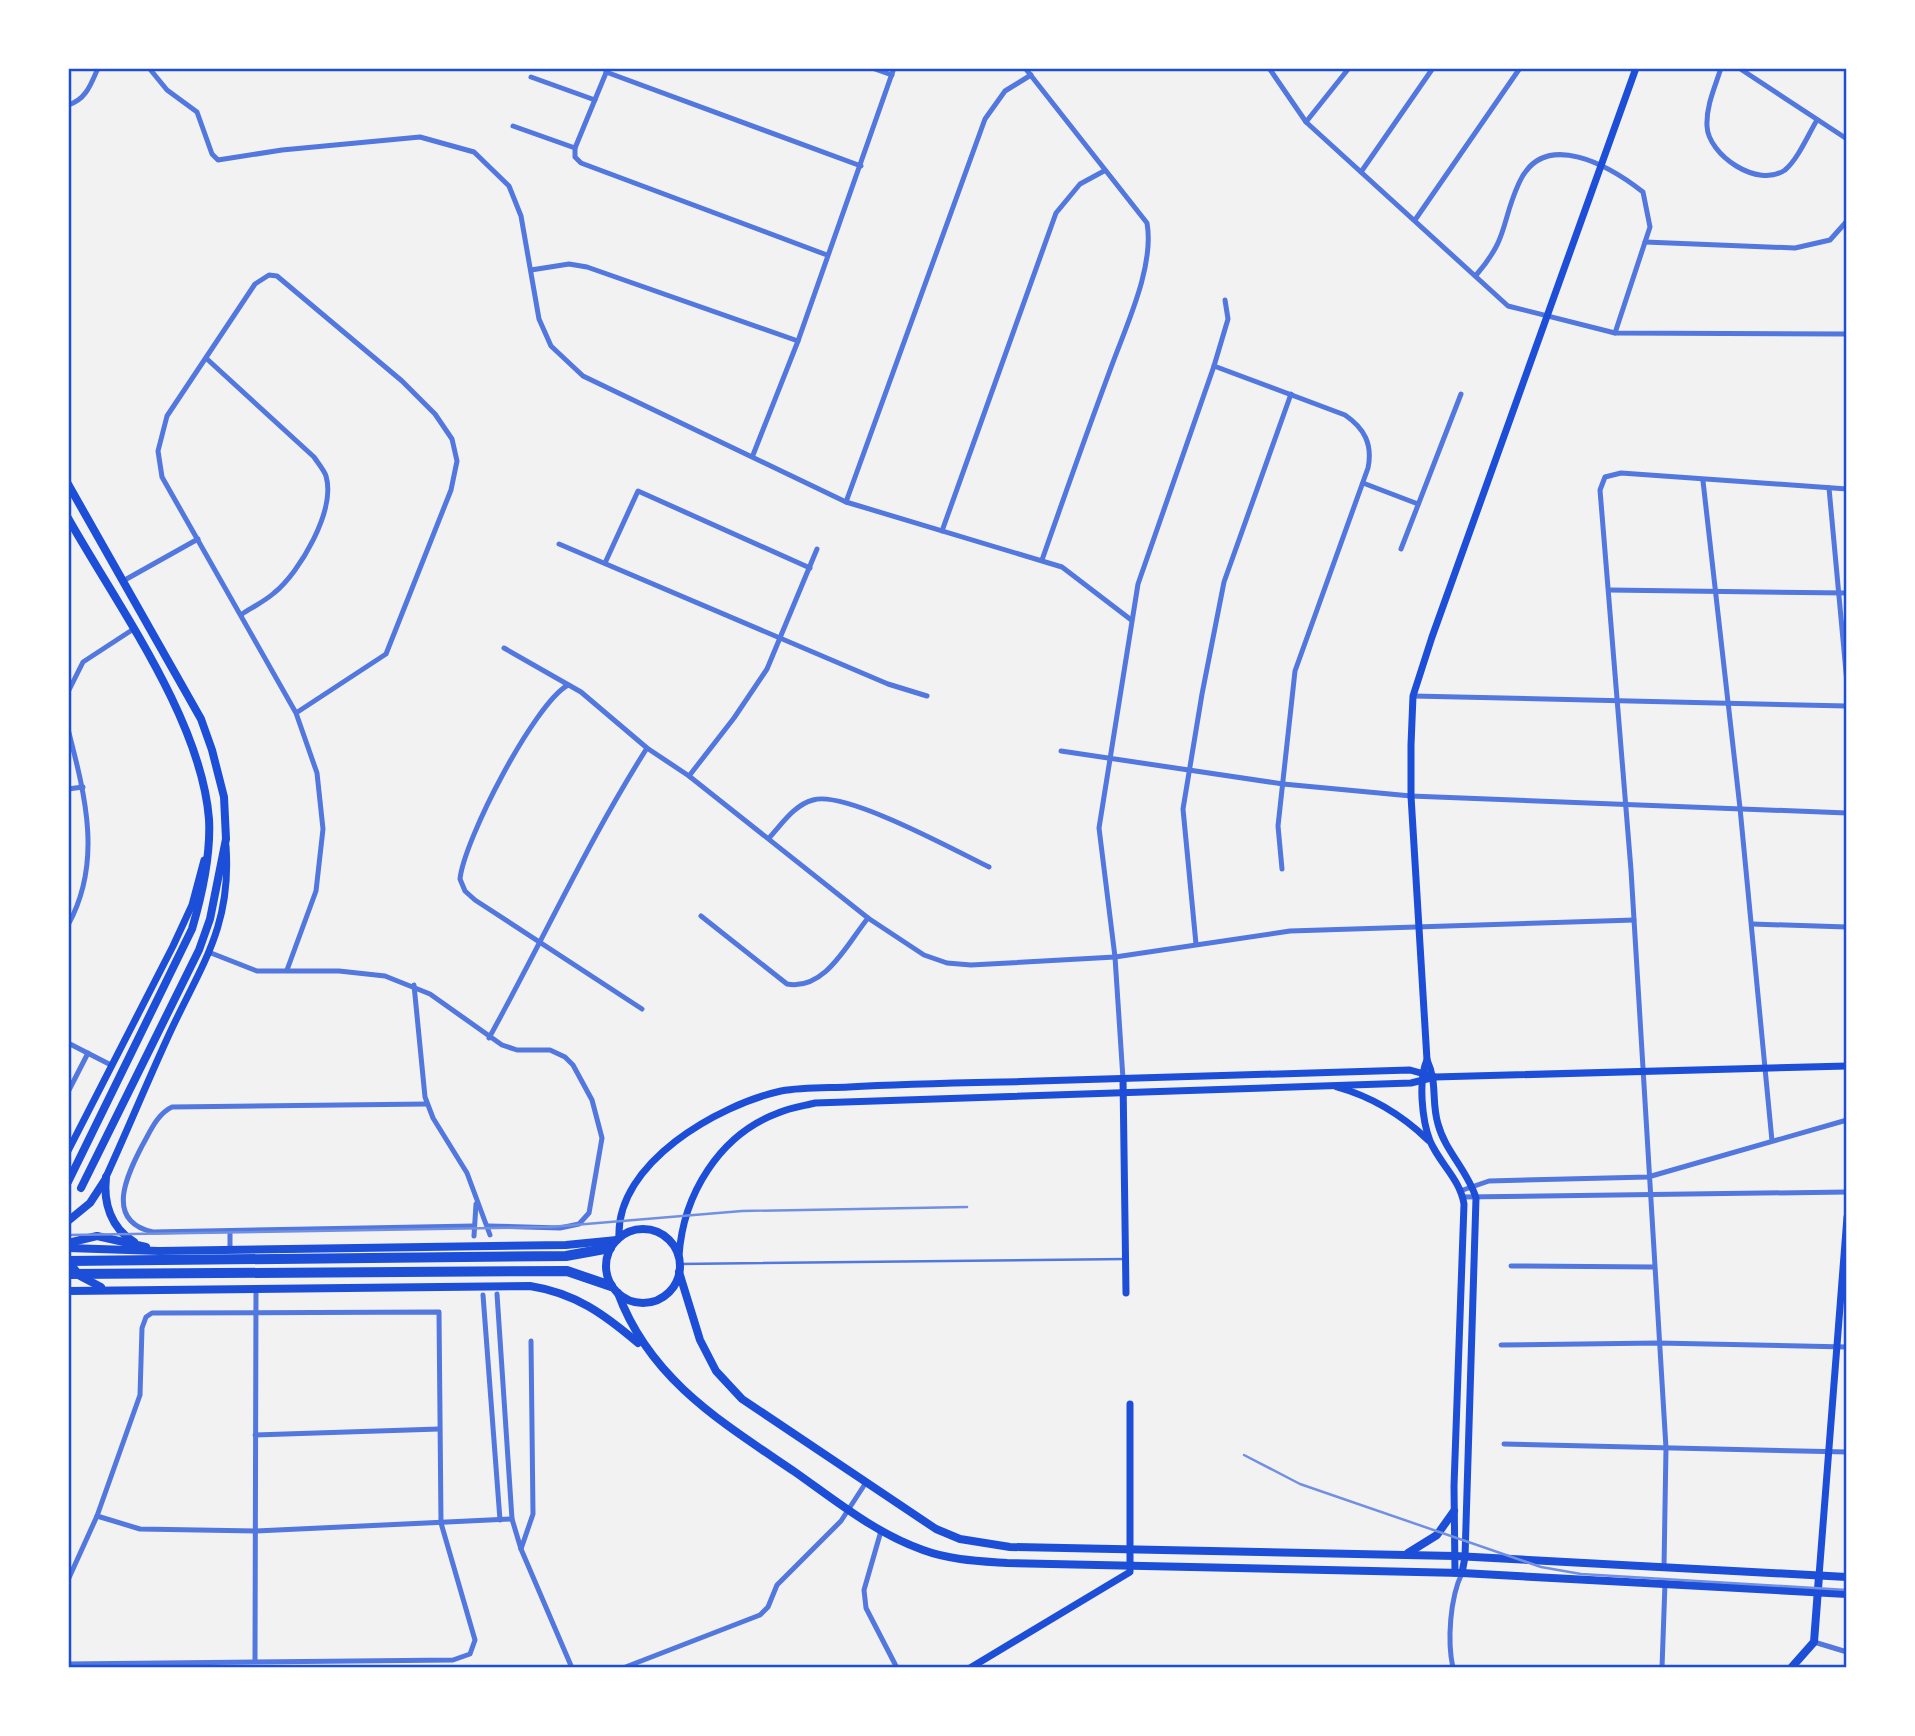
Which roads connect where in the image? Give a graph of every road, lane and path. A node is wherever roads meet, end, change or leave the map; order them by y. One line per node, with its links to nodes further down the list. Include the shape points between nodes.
1 (98, 68): 18 (street, via 86,94)
2 (149, 68): 32 (street, via 167,90 197,112 218,160 420,137 474,152 509,186 521,216)
3 (872, 68): 14 (street)
4 (894, 68): 14 (street)
5 (1025, 68): 15 (street)
6 (1269, 68): 20 (street)
7 (1349, 68): 20 (street)
8 (1433, 68): 27 (street)
9 (1520, 68): 28 (street)
10 (1636, 68): 24 (main road)
11 (1721, 68): 19 (street, via 1707,111 1707,128 1711,143 1745,170 1762,176 1787,168)
12 (1739, 68): 19 (street)
13 (607, 70): 17 (street); 25 (street)
14 (892, 75): 25 (street)
15 (1031, 75): 26 (street); 48 (street, via 1005,91 985,119)
16 (531, 77): 17 (street)
17 (595, 100): 23 (street)
18 (68, 106)
19 (1817, 120): 22 (street)
20 (1306, 122): 27 (street)
21 (513, 126): 23 (street)
22 (1847, 139)
23 (575, 148): 31 (street, via 581,163)
24 (1603, 164): 30 (street, via 1643,192 1650,227); 33 (street, via 1563,153 1534,164 1520,181 1501,242); 73 (main road)
25 (861, 166): 31 (street)
26 (1104, 171): 51 (street, via 1080,184 1056,213); 56 (street, via 1147,223 1149,252)
27 (1361, 172): 28 (street)
28 (1415, 220): 33 (street)
29 (1847, 221): 30 (street, via 1830,240 1795,248)
30 (1645, 242): 35 (street)
31 (827, 255): 37 (street)
32 (531, 270): 37 (street, via 569,264 587,267); 42 (street, via 539,319 551,346 583,376)
33 (1476, 274): 35 (street, via 1508,306)
34 (1225, 300): 39 (street, via 1228,319)
35 (1615, 333): 36 (street)
36 (1847, 334)
37 (798, 341): 42 (street)
38 (207, 359): 52 (street, via 167,416 158,451 162,477); 64 (street, via 297,440 326,474 328,488 323,513 301,562 273,594); 77 (street, via 255,284 269,275 277,276 402,381 447,429 457,461 451,490 386,654)
39 (1214, 366): 40 (street); 65 (street, via 1145,562)
40 (1291, 394): 44 (street, via 1357,423 1369,444); 82 (street, via 1222,590)
41 (1461, 394): 49 (street)
42 (753, 455): 48 (street)
43 (1703, 481): 46 (street); 60 (street, via 1621,473 1605,477 1600,490); 61 (street)
44 (1363, 483): 49 (street); 84 (street, via 1295,671)
45 (68, 484): 59 (main road)
46 (1829, 488): 47 (street); 62 (street)
47 (1847, 489)
48 (846, 502): 51 (street)
49 (1418, 504): 54 (street)
50 (68, 518): 66 (main road)
51 (942, 531): 56 (street)
52 (198, 539): 59 (street); 64 (street)
53 (559, 544): 57 (street)
54 (1401, 549)
55 (817, 550): 58 (street)
56 (1042, 560): 65 (street, via 1062,567)
57 (605, 563): 58 (street, via 638,491); 67 (street)
58 (810, 568): 67 (street)
59 (123, 581): 92 (main road, via 201,719 224,797)
60 (1609, 590): 61 (street); 74 (street)
61 (1716, 592): 62 (street); 75 (street)
62 (1837, 593): 63 (street); 69 (street)
63 (1847, 593)
64 (242, 614): 77 (street)
65 (1130, 620): 81 (street)
66 (132, 630): 71 (street, via 83,662); 93 (main road, via 184,726 206,799)
67 (779, 637): 72 (street); 83 (street, via 767,669)
68 (503, 648): 70 (street)
69 (1847, 683)
70 (568, 685): 79 (street); 104 (street, via 541,711 516,753 461,866 465,891)
71 (68, 692)
72 (927, 696)
73 (1413, 696): 74 (street); 87 (main road)
74 (1616, 698): 75 (street); 88 (street)
75 (1727, 702): 76 (street); 89 (street)
76 (1847, 706)
77 (296, 713): 108 (street, via 317,773 323,829 316,891)
78 (68, 729): 85 (street)
79 (647, 748): 83 (street); 104 (street, via 604,815)
80 (1061, 751): 81 (street)
81 (1109, 758): 82 (street); 107 (street, via 1099,828)
82 (1190, 770): 84 (street); 105 (street, via 1183,822)
83 (689, 776): 91 (street)
84 (1283, 784): 87 (street); 95 (street, via 1278,826)
85 (83, 787): 86 (street); 97 (street, via 88,865)
86 (68, 789)
87 (1411, 796): 88 (street); 102 (main road)
88 (1625, 804): 89 (street); 99 (street)
89 (1740, 808): 90 (street); 101 (street)
90 (1847, 813)
91 (769, 838): 94 (street, via 795,809 831,798); 98 (street)
92 (226, 839): 106 (main road, via 226,899); 137 (main road, via 202,942)
93 (208, 846): 115 (main road, via 192,905); 135 (main road, via 192,929)
94 (989, 867)
95 (1282, 869)
96 (701, 916): 98 (street, via 787,984 798,986 818,980)
97 (70, 917): 100 (street)
98 (868, 918): 107 (street, via 924,955 947,963)
99 (1634, 920): 102 (street); 119 (street)
100 (68, 925)
101 (1752, 925): 103 (street); 117 (street)
102 (1418, 927): 105 (street, via 1290,931); 114 (main road)
103 (1847, 927)
104 (542, 941): 110 (street); 111 (street)
105 (1196, 944): 107 (street)
106 (211, 953): 108 (street, via 257,971); 133 (main road)
107 (1115, 957): 121 (street)
108 (287, 970): 109 (street, via 385,976)
109 (414, 985): 111 (street); 128 (street)
110 (642, 1009)
111 (489, 1038): 146 (street, via 517,1049 559,1052 573,1065 592,1100 602,1138 585,1219 573,1226)
112 (68, 1043): 113 (street)
113 (88, 1053): 115 (street); 125 (street)
114 (1427, 1060): 118 (main road); 120 (main road)
115 (111, 1065): 132 (main road)
116 (1847, 1066): 117 (main road)
117 (1766, 1068): 119 (main road); 130 (street)
118 (1421, 1072): 120 (main road); 121 (main road); 122 (main road)
119 (1643, 1073): 120 (main road); 134 (street)
120 (1435, 1077): 122 (main road); 136 (main road, via 1438,1127)
121 (1123, 1079): 123 (main road); 126 (main road)
122 (1423, 1082): 124 (main road); 131 (main road)
123 (898, 1084): 127 (main road); 150 (main road, via 782,1091 722,1111 675,1140 656,1159 628,1200)
124 (1330, 1085): 126 (main road); 131 (main road, via 1384,1105)
125 (68, 1092)
126 (1123, 1094): 127 (main road); 157 (main road)
127 (898, 1100): 159 (main road, via 815,1103 778,1112 750,1126 702,1175 687,1216)
128 (427, 1104): 142 (street, via 460,1159); 147 (street, via 172,1107 159,1118 123,1186 126,1211 136,1225 153,1232)
129 (1847, 1119): 130 (street)
130 (1772, 1141): 134 (street)
131 (1431, 1142): 139 (main road)
132 (68, 1151)
133 (106, 1177): 144 (main road, via 90,1203); 152 (main road, via 106,1201 114,1222)
134 (1648, 1177): 136 (street); 140 (street)
135 (68, 1182)
136 (1472, 1184): 139 (street); 141 (main road)
137 (81, 1188)
138 (1847, 1192): 140 (street)
139 (1461, 1194): 141 (street); 186 (main road)
140 (1649, 1196): 141 (street); 161 (street)
141 (1476, 1198): 197 (main road)
142 (477, 1201): 145 (street); 146 (street)
143 (1847, 1217): 175 (main road)
144 (68, 1221)
145 (474, 1226): 147 (street); 149 (street)
146 (488, 1226): 148 (street)
147 (230, 1231): 155 (street)
148 (490, 1235)
149 (474, 1236)
150 (615, 1242): 155 (main road); 158 (highway, via 555,1256); 159 (main road, via 632,1231 652,1230 669,1240); 166 (main road, via 606,1267)
151 (68, 1243): 152 (main road, via 97,1236)
152 (140, 1245): 156 (main road)
153 (68, 1248): 154 (main road)
154 (87, 1248): 156 (main road); 163 (main road, via 77,1262)
155 (230, 1250): 156 (main road)
156 (159, 1251)
157 (1126, 1258): 159 (lane); 168 (main road)
158 (68, 1261): 163 (main road)
159 (679, 1264): 166 (main road, via 669,1292 649,1303 638,1303); 184 (main road, via 700,1340 729,1386 741,1399)
160 (1511, 1266): 161 (street)
161 (1654, 1267): 173 (street)
162 (68, 1274): 166 (highway, via 555,1272 582,1274)
163 (84, 1279): 165 (main road)
164 (256, 1288): 165 (main road); 171 (street); 176 (main road, via 507,1286 556,1290 591,1306)
165 (105, 1289): 167 (main road)
166 (615, 1290): 176 (main road)
167 (68, 1293)
168 (1126, 1293)
169 (497, 1294): 188 (street)
170 (483, 1295): 189 (street)
171 (256, 1311): 178 (street, via 439,1312); 179 (street); 187 (street, via 160,1311 146,1317 140,1395)
172 (531, 1340): 193 (street, via 533,1514)
173 (1658, 1343): 174 (street); 175 (street); 181 (street)
174 (1501, 1345)
175 (1842, 1347): 182 (main road)
176 (646, 1349): 185 (main road, via 712,1416)
177 (1130, 1404): 194 (main road)
178 (439, 1429): 179 (street); 190 (street)
179 (256, 1435): 191 (street)
180 (1504, 1444): 181 (street)
181 (1666, 1448): 182 (street); 199 (street)
182 (1829, 1451): 183 (street); 201 (main road)
183 (1847, 1452)
184 (865, 1484): 185 (street); 194 (main road, via 960,1539 1010,1547)
185 (848, 1511): 192 (main road); 213 (street, via 777,1585 760,1615)
186 (1454, 1511): 195 (main road, via 1430,1541); 196 (main road)
187 (97, 1516): 191 (street, via 141,1529); 203 (street)
188 (512, 1518): 189 (street); 193 (street)
189 (500, 1520): 190 (street)
190 (441, 1523): 191 (street); 211 (street, via 475,1640 470,1654 460,1659)
191 (256, 1531): 209 (street)
192 (881, 1531): 198 (main road, via 921,1549 970,1561); 214 (street, via 864,1590 866,1608)
193 (521, 1549): 212 (street)
194 (1131, 1550): 195 (main road); 198 (main road)
195 (1404, 1555): 196 (main road)
196 (1455, 1556): 197 (main road); 200 (main road)
197 (1465, 1557): 199 (main road); 200 (main road)
198 (1132, 1567): 200 (main road); 215 (main road, via 1121,1580)
199 (1664, 1567): 201 (main road)
200 (1458, 1573): 204 (main road); 216 (street)
201 (1819, 1576): 202 (main road); 205 (main road)
202 (1847, 1577)
203 (68, 1580)
204 (1665, 1583): 205 (main road); 217 (street)
205 (1818, 1592): 206 (main road); 207 (main road)
206 (1847, 1594)
207 (1814, 1642): 208 (street); 218 (main road)
208 (1847, 1652)
209 (255, 1661): 210 (street); 211 (street)
210 (68, 1664)
211 (306, 1665)
212 (572, 1668)
213 (623, 1668)
214 (897, 1668)
215 (970, 1668)
216 (1453, 1668)
217 (1662, 1668)
218 (1791, 1668)

